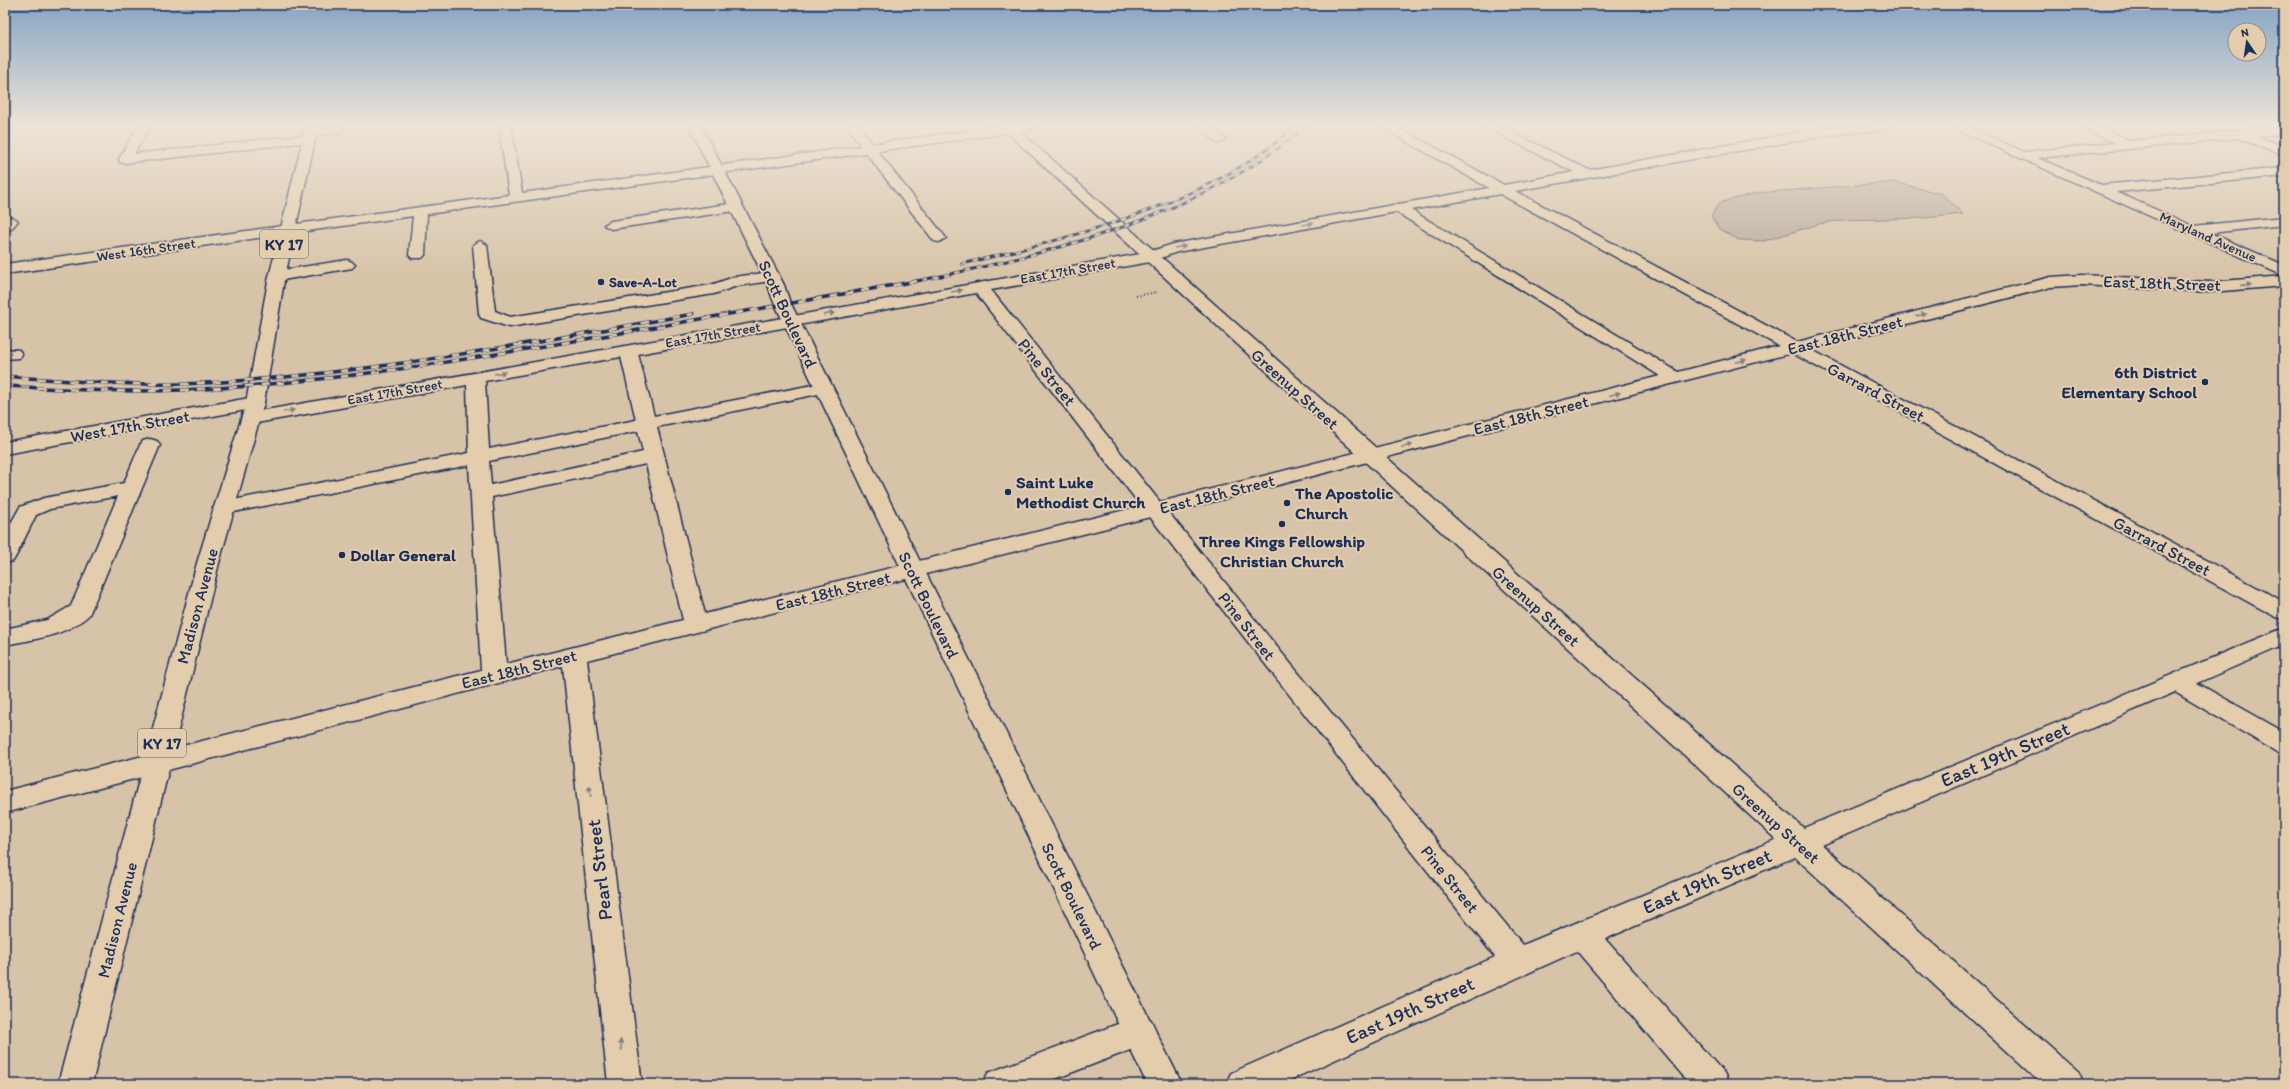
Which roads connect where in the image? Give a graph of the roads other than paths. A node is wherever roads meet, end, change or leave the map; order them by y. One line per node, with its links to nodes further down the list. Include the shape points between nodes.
1 (299, 177): 19 (street, Madison Avenue / KY 17)
2 (513, 177): 13 (street)
3 (670, 177): 13 (street, West 16th Street)
4 (721, 177): 14 (street, Scott Boulevard)
5 (891, 177): 21 (street)
6 (1061, 177): 26 (street, Greenup Street)
7 (1478, 177): 11 (street, Garrard Street)
8 (1571, 177): 11 (street, East 17th Street)
9 (2072, 177): 12 (street, Maryland Avenue)
10 (2232, 177): 12 (street)
11 (1500, 189): 15 (street, East 17th Street); 35 (street, Garrard Street)
12 (2100, 189): 20 (street, Maryland Avenue)
13 (516, 199): 16 (street, West 16th Street)
14 (736, 207): 18 (street); 31 (street, Scott Boulevard)
15 (1399, 208): 26 (street, East 17th Street, one-way to 15, via 1173,248); 38 (street)
16 (420, 212): 19 (street, West 16th Street); 24 (street)
17 (2284, 221): 20 (street)
18 (611, 225)
19 (287, 230): 22 (street, West 16th Street); 30 (street, Madison Avenue / KY 17)
20 (2192, 230): 29 (street, Maryland Avenue)
21 (938, 238)
22 (186, 244): 25 (street, via 182,253); 28 (street, West 16th Street)
23 (480, 245): 31 (street, via 487,314 509,322)
24 (417, 255)
25 (176, 257)
26 (1150, 257): 33 (street, East 17th Street); 45 (street, Greenup Street)
27 (347, 265): 30 (street)
28 (5, 269)
29 (2284, 271)
30 (277, 276): 40 (street, Madison Avenue / KY 17)
31 (771, 277): 34 (street, Scott Boulevard)
32 (2284, 281): 35 (street, East 18th Street, one-way to 32, via 2051,282 2082,280 2210,287)
33 (980, 287): 34 (street, East 17th Street, one-way to 33); 50 (street, Pine Street)
34 (791, 321): 36 (street, East 17th Street); 39 (street, Scott Boulevard)
35 (1794, 348): 38 (street, East 18th Street, one-way to 35); 53 (street, Garrard Street)
36 (628, 350): 37 (street, East 17th Street, one-way to 36); 41 (street)
37 (476, 378): 40 (street, East 17th Street, one-way to 37); 46 (street)
38 (1674, 378): 45 (street, East 18th Street, one-way to 38)
39 (823, 388): 41 (street); 52 (street, Scott Boulevard)
40 (253, 411): 43 (street, West 17th Street); 49 (street, Madison Avenue / KY 17)
41 (646, 423): 44 (street); 46 (street)
42 (150, 445): 47 (street)
43 (5, 448)
44 (654, 456): 48 (street); 54 (street)
45 (1369, 456): 50 (street, East 18th Street); 63 (street, Greenup Street)
46 (479, 457): 48 (street); 49 (street)
47 (133, 487): 51 (street, via 44,504 27,511); 56 (street, via 81,610 73,618 58,625)
48 (481, 493): 58 (street)
49 (224, 508): 61 (street, Madison Avenue / KY 17)
50 (1156, 509): 52 (street, East 18th Street); 65 (street, Pine Street, via 1272,658)
51 (5, 556)
52 (912, 571): 54 (street, East 18th Street); 66 (street, Scott Boulevard)
53 (2284, 612)
54 (696, 625): 57 (street, East 18th Street)
55 (2284, 636): 59 (street, East 19th Street)
56 (5, 637)
57 (574, 655): 58 (street, East 18th Street); 68 (street, Pearl Street, one-way to 57)
58 (494, 676): 61 (street, East 18th Street)
59 (2176, 682): 60 (street); 63 (street, East 19th Street)
60 (2284, 744)
61 (157, 764): 62 (street, East 18th Street); 67 (street, Madison Avenue / KY 17)
62 (5, 802)
63 (1798, 842): 64 (street, East 19th Street); 73 (street, Greenup Street)
64 (1582, 935): 65 (street, East 19th Street); 72 (street)
65 (1518, 962): 71 (street, East 19th Street)
66 (1139, 1031): 69 (street); 70 (street, Scott Boulevard)
67 (75, 1084)
68 (625, 1084)
69 (1000, 1084)
70 (1165, 1084)
71 (1243, 1084)
72 (1712, 1084)
73 (2067, 1084)

